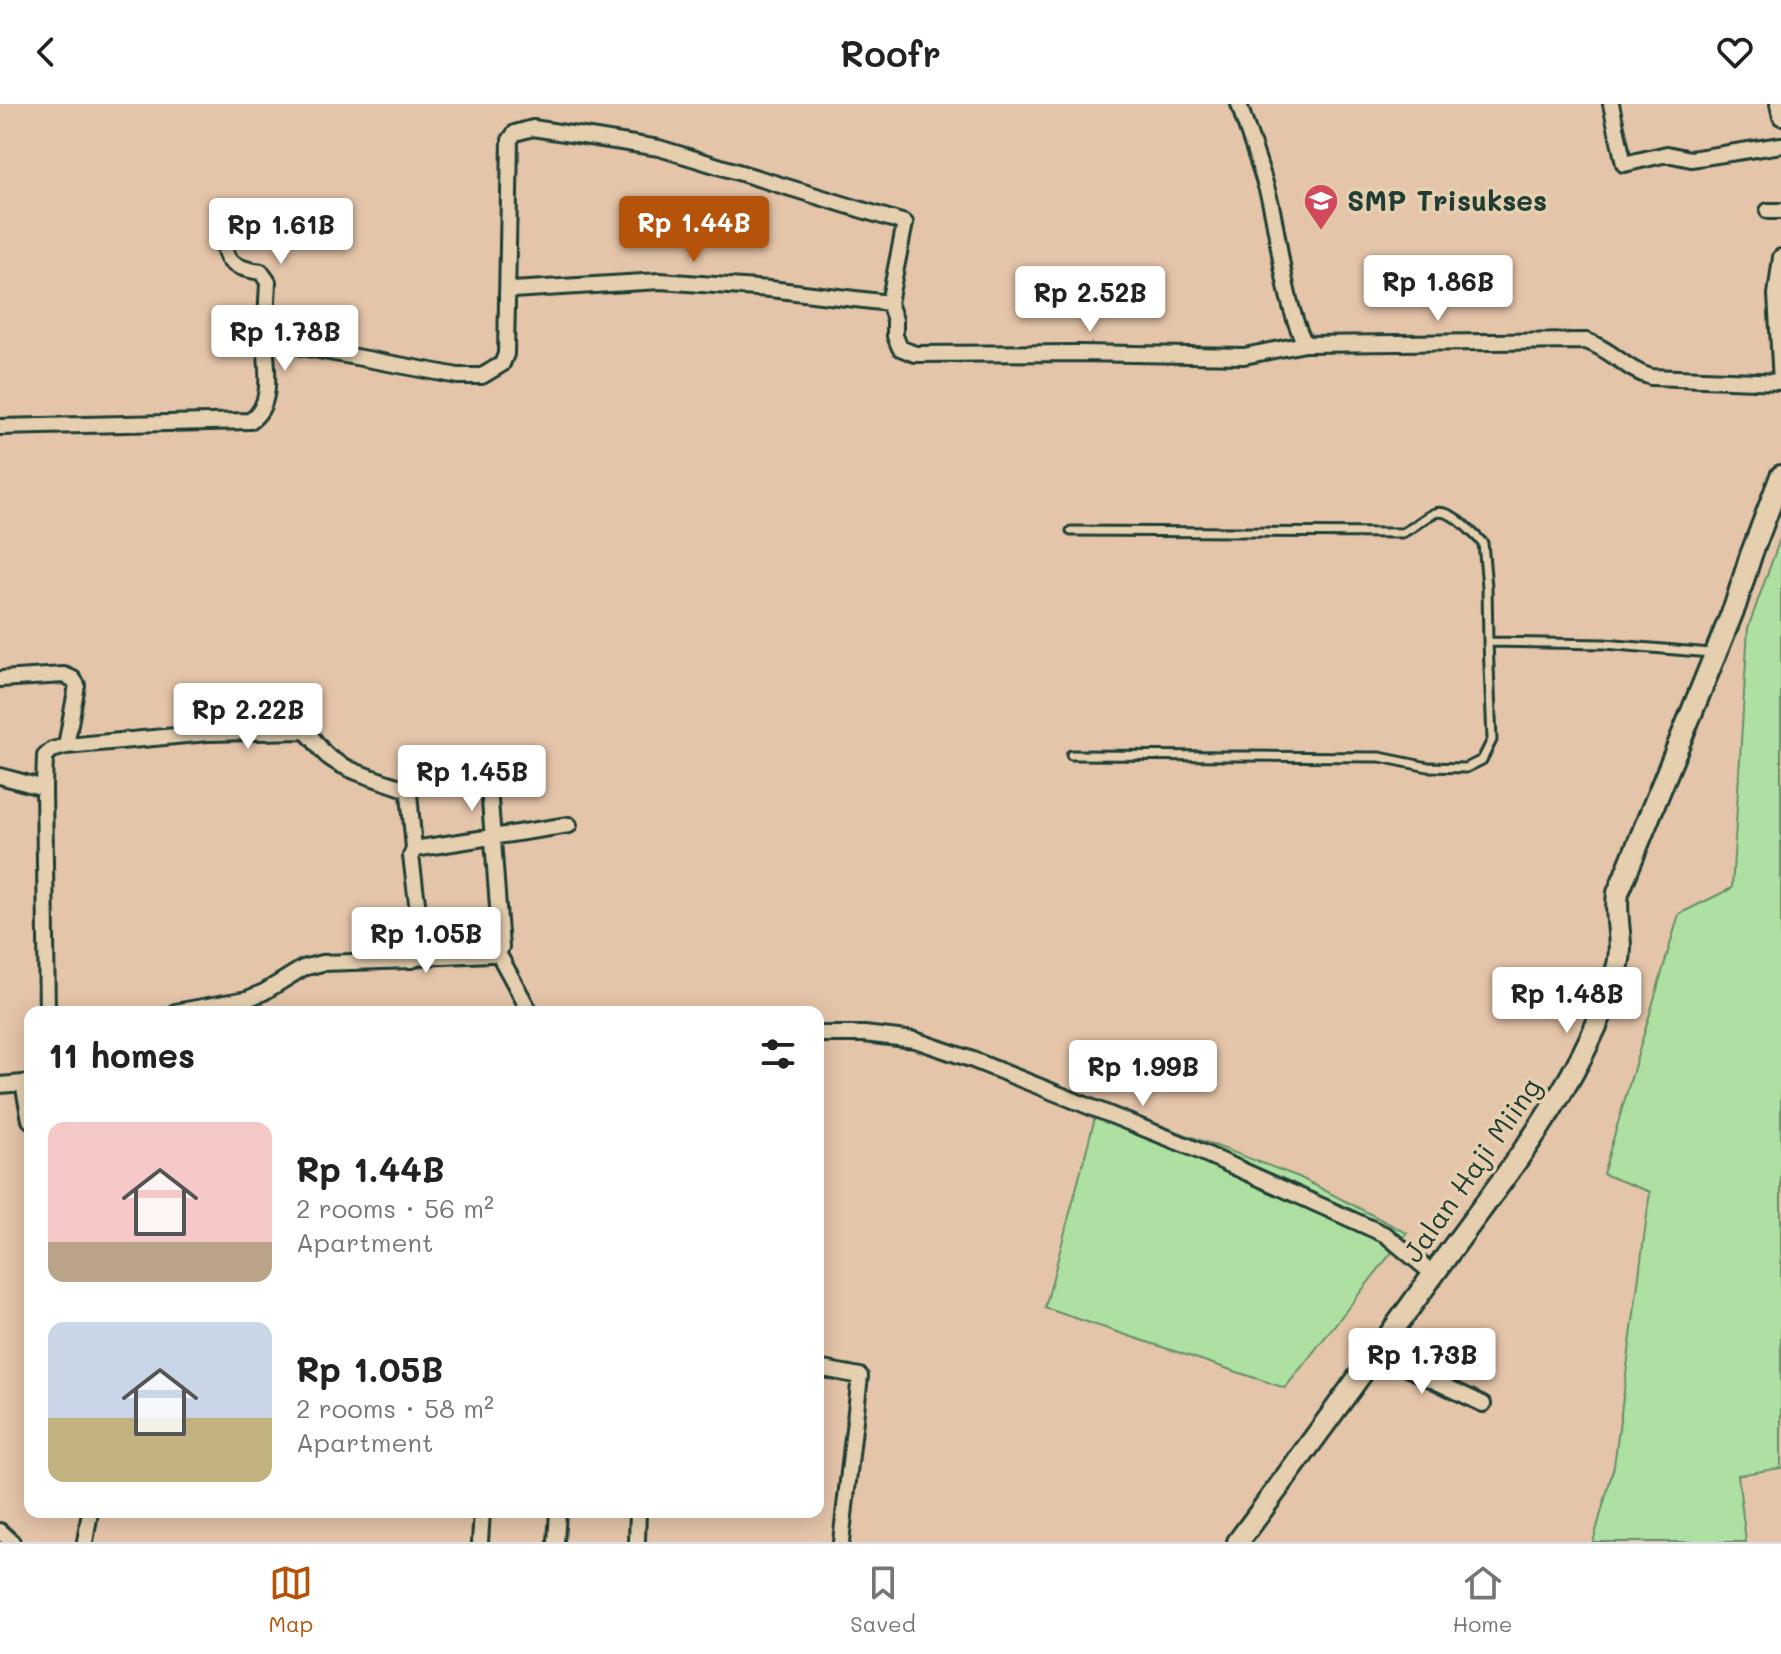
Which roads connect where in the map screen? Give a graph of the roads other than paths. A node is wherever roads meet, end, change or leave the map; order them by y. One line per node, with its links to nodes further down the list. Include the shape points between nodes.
1 (1239, 104): 11 (street, via 1270,201)
2 (1611, 104): 5 (street, via 1624,164 1667,154 1691,159)
3 (1778, 104): 4 (street)
4 (1781, 117)
5 (1781, 145)
6 (225, 214): 10 (street, via 229,263 261,272 268,282)
7 (1781, 257): 12 (street, via 1776,295)
8 (507, 293): 9 (street, via 660,281); 9 (street, via 510,140 533,128 659,148 905,223); 10 (street, via 506,354 502,364 482,376)
9 (889, 303): 11 (street, via 900,348 915,354 1244,356)
10 (265, 340): 13 (street, via 267,398 261,414 250,421)
11 (1305, 344): 12 (street, via 1586,341 1603,346 1633,372 1651,377)
12 (1781, 382)
13 (0, 427)
14 (1781, 476): 17 (main road, Jalan Haji Miing)
15 (1071, 531): 16 (lane, via 1402,533 1443,512 1483,543)
16 (1488, 642): 17 (lane, via 1604,644); 20 (lane, via 1492,740 1482,760 1466,768 1380,757)
17 (1715, 654): 35 (main road, Jalan Haji Miing, via 1618,893 1618,965 1583,1056 1528,1144)
18 (0, 679): 19 (street, via 73,679 77,685)
19 (66, 746): 23 (street, via 45,756); 26 (street, via 208,733 304,731 327,756 409,793)
20 (1071, 755)
21 (0, 776): 23 (street)
22 (489, 787): 25 (street)
23 (44, 788): 29 (street)
24 (569, 825): 25 (street)
25 (492, 836): 26 (street); 27 (street)
26 (414, 849): 28 (street, via 423,950)
27 (498, 953): 28 (street); 31 (street)
28 (419, 957): 30 (street, via 322,963 247,999)
29 (47, 1006)
30 (208, 1006)
31 (527, 1006)
32 (824, 1034): 35 (street, via 915,1040 987,1066 1188,1146 1386,1235)
33 (24, 1080): 34 (street)
34 (0, 1085)
35 (1433, 1274): 36 (main road, Jalan Haji Miing)
36 (1378, 1354): 38 (street); 51 (main road, Jalan Haji Miing)
37 (824, 1369): 50 (street, via 860,1376)
38 (1483, 1404)
39 (89, 1518): 45 (street)
40 (482, 1518): 46 (street)
41 (558, 1518): 47 (street)
42 (638, 1518): 48 (street)
43 (0, 1531): 44 (street)
44 (12, 1542)
45 (85, 1542)
46 (480, 1542)
47 (556, 1542)
48 (637, 1542): 49 (street)
49 (649, 1542)
50 (841, 1542)
51 (1238, 1542)

